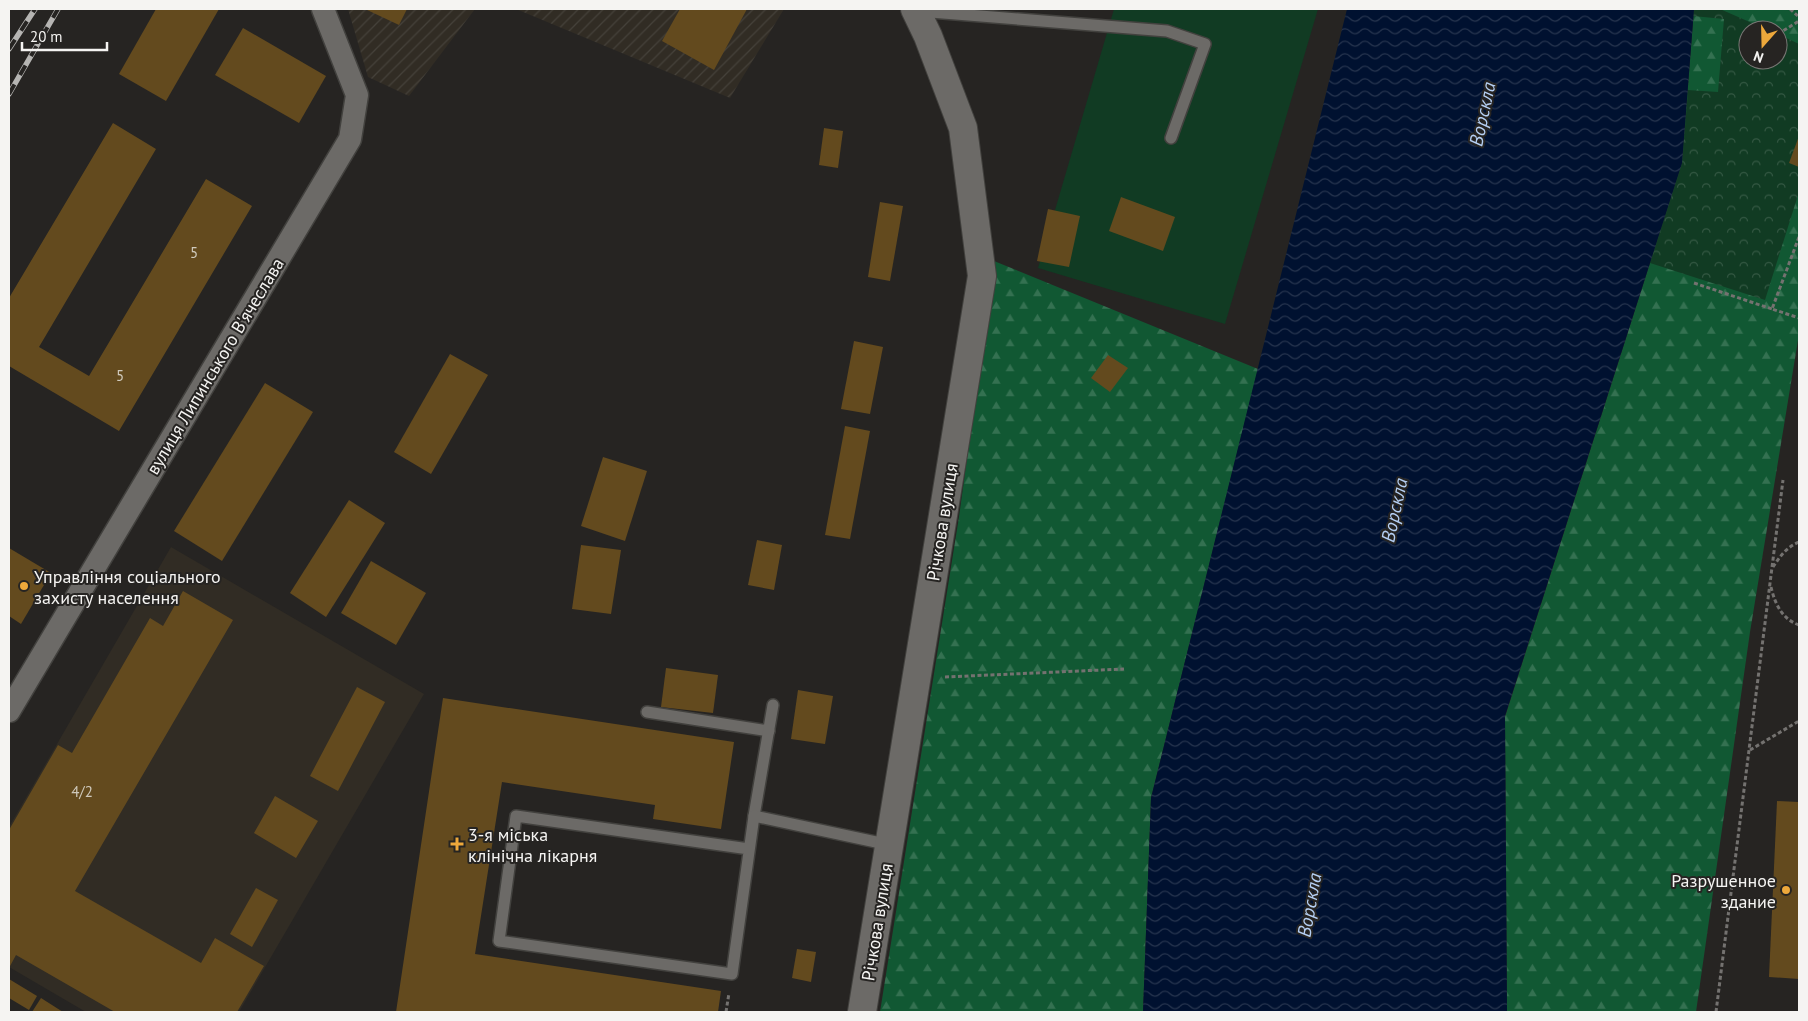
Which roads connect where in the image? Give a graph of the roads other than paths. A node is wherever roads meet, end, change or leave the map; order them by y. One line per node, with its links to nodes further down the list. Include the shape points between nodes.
1 (323, 9): 5 (street, вулиця Липинського В'ячеслава, via 357,95 350,139)
2 (915, 10): 3 (lane, via 1167,31 1206,44); 9 (street, Річкова вулиця, via 962,128 982,276)
3 (1171, 138)
4 (773, 705): 7 (lane)
5 (9, 712)
6 (647, 712): 7 (lane)
7 (769, 731): 8 (lane)
8 (754, 816): 9 (lane); 10 (lane)
9 (890, 844): 11 (street, Річкова вулиця)
10 (749, 849): 10 (lane, via 732,974 499,941 516,816)
11 (862, 1012)

